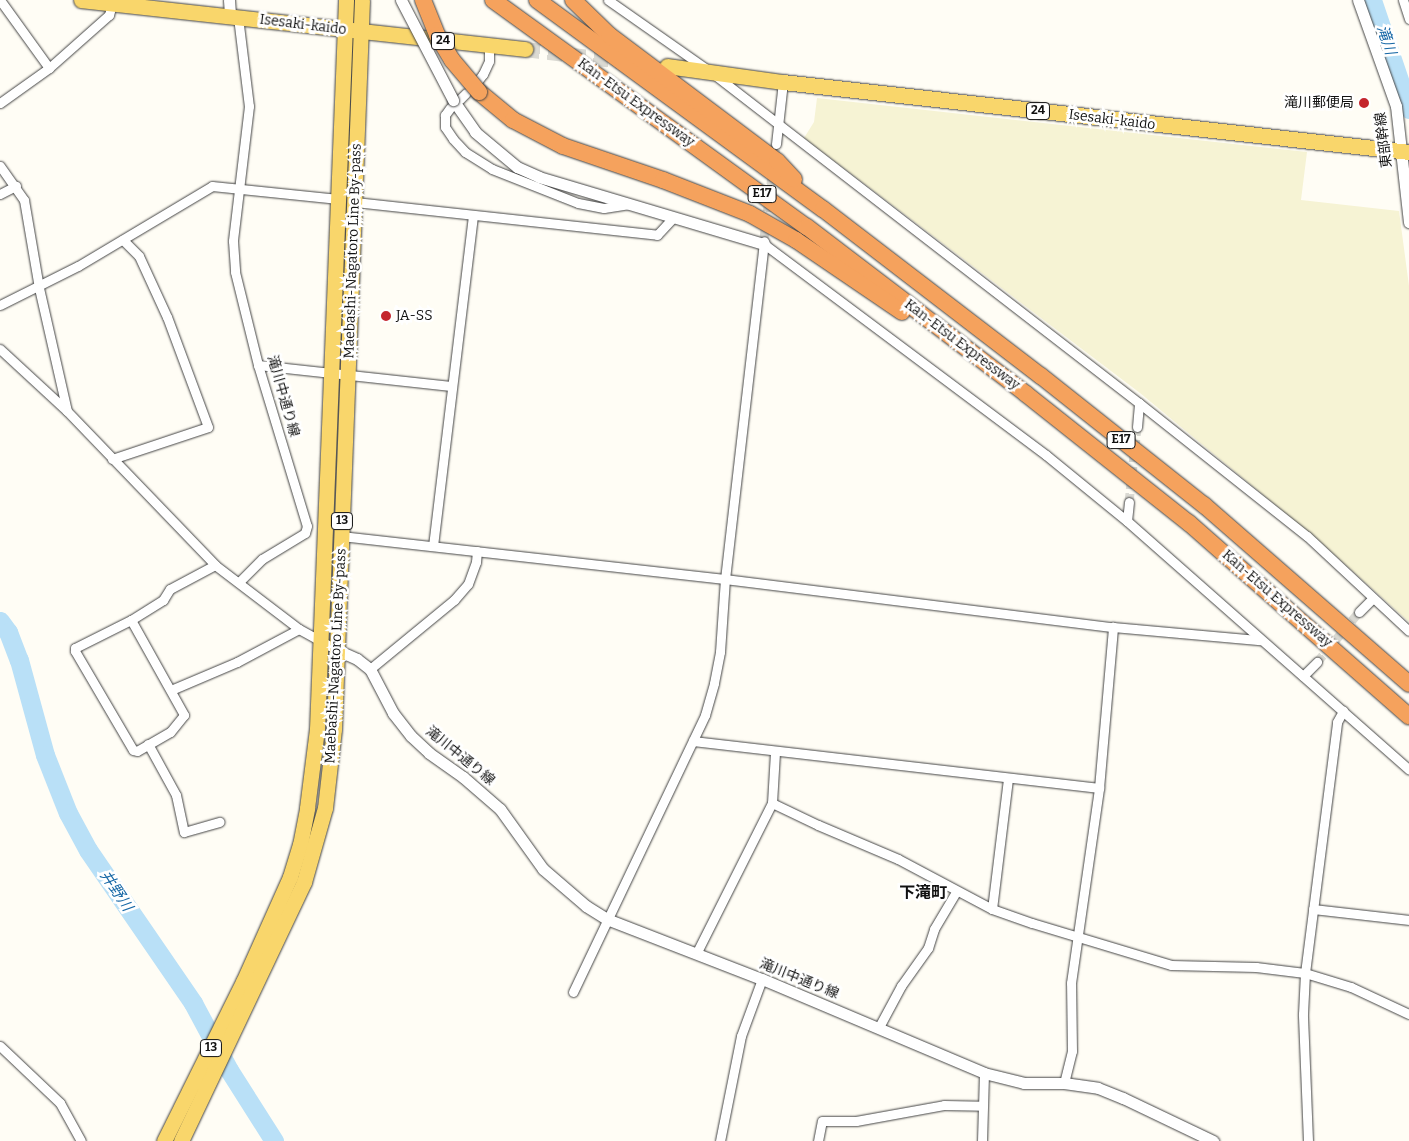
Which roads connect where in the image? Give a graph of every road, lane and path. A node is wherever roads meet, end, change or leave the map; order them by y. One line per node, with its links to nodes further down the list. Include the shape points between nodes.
1 (0, 0): 21 (street)
2 (81, 0): 13 (main road, Isesaki-kaido / 24)
3 (346, 0): 16 (main road, 13)
4 (362, 0): 17 (main road, 13)
5 (402, 0): 24 (street, bridge)
6 (423, 0): 24 (highway, bridge, via 437,35 452,60)
7 (493, 0): 49 (highway, Kan-Etsu Expressway / E17, via 807,227)
8 (537, 0): 36 (highway, Kan-Etsu Expressway / E17)
9 (573, 0): 36 (highway, via 644,63 777,161)
10 (608, 0): 22 (street)
11 (1358, 0): 28 (street, 東部幹線, via 1394,98)
12 (1403, 0): 15 (street)
13 (112, 4): 14 (main road, Isesaki-kaido / 24); 21 (street, via 109,15)
14 (233, 11): 16 (main road, Isesaki-kaido / 24); 31 (street, 滝川中通り線, via 249,106)
15 (1409, 18)
16 (345, 30): 17 (main road, Isesaki-kaido / 24); 33 (main road, Maebashi-Nagatoro Line By-pass / 13)
17 (361, 32): 18 (main road, Isesaki-kaido / 24); 34 (main road, Maebashi-Nagatoro Line By-pass / 13)
18 (489, 46): 19 (main road, Isesaki-kaido / 24); 24 (street, via 484,74)
19 (525, 49)
20 (667, 66): 22 (main road, Isesaki-kaido / 24)
21 (49, 68): 25 (street)
22 (711, 72): 23 (main road, Isesaki-kaido / 24); 26 (street)
23 (783, 82): 26 (street); 28 (main road, Isesaki-kaido / 24)
24 (464, 96): 35 (street, via 475,132 517,167 539,177); 35 (street, via 445,116 445,127 466,152 492,169 578,203 604,208); 49 (highway, via 563,146 713,198 757,219 796,240)
25 (0, 103)
26 (777, 124): 27 (street); 50 (street)
27 (776, 144)
28 (1405, 152): 39 (street, 東部幹線)
29 (0, 166): 30 (street)
30 (16, 186): 32 (street); 42 (street, via 24,200)
31 (240, 190): 33 (street); 40 (street, via 212,186); 45 (street, 滝川中通り線, via 233,241 235,272)
32 (0, 194)
33 (338, 199): 46 (main road, Maebashi-Nagatoro Line By-pass / 13)
34 (355, 202): 37 (street); 47 (main road, Maebashi-Nagatoro Line By-pass / 13)
35 (628, 204): 38 (street)
36 (823, 210): 74 (highway, Kan-Etsu Expressway / E17, via 1204,505)
37 (473, 216): 38 (street, via 656,235); 48 (street)
38 (673, 218): 41 (street)
39 (1409, 222)
40 (123, 240): 42 (street); 53 (street, via 139,256 167,317 208,427)
41 (764, 241): 55 (street, via 1046,455); 60 (street)
42 (40, 288): 43 (street); 51 (street)
43 (0, 305)
44 (0, 349): 51 (street)
45 (258, 365): 46 (street); 61 (street, 滝川中通り線, via 307,526 305,533 262,558)
46 (332, 373): 47 (street); 68 (main road, Maebashi-Nagatoro Line By-pass / 13)
47 (348, 375): 48 (street); 56 (main road, Maebashi-Nagatoro Line By-pass / 13)
48 (451, 386): 57 (street)
49 (1026, 394): 77 (highway, Kan-Etsu Expressway / E17, via 1189,523)
50 (1140, 403): 52 (street); 62 (street, via 1307,536)
51 (66, 411): 53 (street)
52 (1137, 427)
53 (112, 459): 59 (street)
54 (1129, 502): 55 (street)
55 (1127, 521): 69 (street)
56 (341, 536): 57 (street); 70 (main road, Maebashi-Nagatoro Line By-pass / 13)
57 (433, 546): 58 (street)
58 (477, 551): 60 (street); 72 (street, via 468,584 454,600)
59 (215, 565): 61 (street); 64 (street, via 170,589 163,600)
60 (725, 579): 65 (street); 78 (street, via 720,652 714,682 705,715)
61 (239, 582): 66 (street, 滝川中通り線)
62 (1372, 599): 63 (street); 67 (street)
63 (1359, 612)
64 (130, 620): 75 (street); 79 (street, via 74,651 133,750)
65 (1113, 627): 69 (street); 83 (street)
66 (299, 629): 68 (street, 滝川中通り線); 75 (street, via 237,662)
67 (1409, 631)
68 (321, 640): 70 (street, 滝川中通り線); 103 (main road, Maebashi-Nagatoro Line By-pass / 13, via 313,773 300,845 290,876 243,982)
69 (1260, 640): 73 (street)
70 (337, 650): 72 (street, 滝川中通り線); 104 (main road, Maebashi-Nagatoro Line By-pass / 13, via 330,775 314,851 304,882 252,995)
71 (1317, 662): 73 (street)
72 (370, 669): 89 (street, 滝川中通り線, via 411,736 500,809 543,870)
73 (1303, 676): 76 (street)
74 (1409, 684)
75 (171, 690): 79 (street, via 184,715 170,732)
76 (1343, 711): 81 (street); 88 (street, via 1337,722)
77 (1409, 716)
78 (692, 741): 80 (street); 89 (street)
79 (148, 744): 85 (street, via 176,795 184,832)
80 (775, 752): 82 (street); 84 (street)
81 (1409, 770)
82 (1008, 779): 83 (street); 87 (street)
83 (1099, 788): 91 (street)
84 (772, 803): 86 (street, via 898,859); 92 (street)
85 (220, 822)
86 (956, 892): 87 (street); 97 (street, via 934,930 928,948 901,986)
87 (992, 909): 91 (street)
88 (1313, 909): 90 (street); 93 (street)
89 (607, 919): 92 (street, 滝川中通り線); 95 (street)
90 (1409, 920)
91 (1079, 938): 93 (street, via 1171,964 1256,967); 100 (street, via 1071,983 1072,1051)
92 (696, 954): 94 (street, 滝川中通り線)
93 (1305, 973): 96 (street, via 1351,987); 109 (street, via 1303,1014)
94 (762, 979): 97 (street, 滝川中通り線); 105 (street, via 741,1036)
95 (573, 992)
96 (1409, 1014)
97 (878, 1028): 99 (street, 滝川中通り線)
98 (0, 1046): 102 (street, via 60,1103)
99 (984, 1073): 100 (street, 滝川中通り線, via 1024,1083); 101 (street)
100 (1064, 1083): 108 (street, 滝川中通り線, via 1098,1088)
101 (983, 1106): 106 (street, via 944,1105 856,1121 822,1121); 107 (street)
102 (81, 1141)
103 (164, 1141)
104 (180, 1141)
105 (720, 1141)
106 (818, 1141)
107 (982, 1141)
108 (1213, 1141)
109 (1308, 1141)

